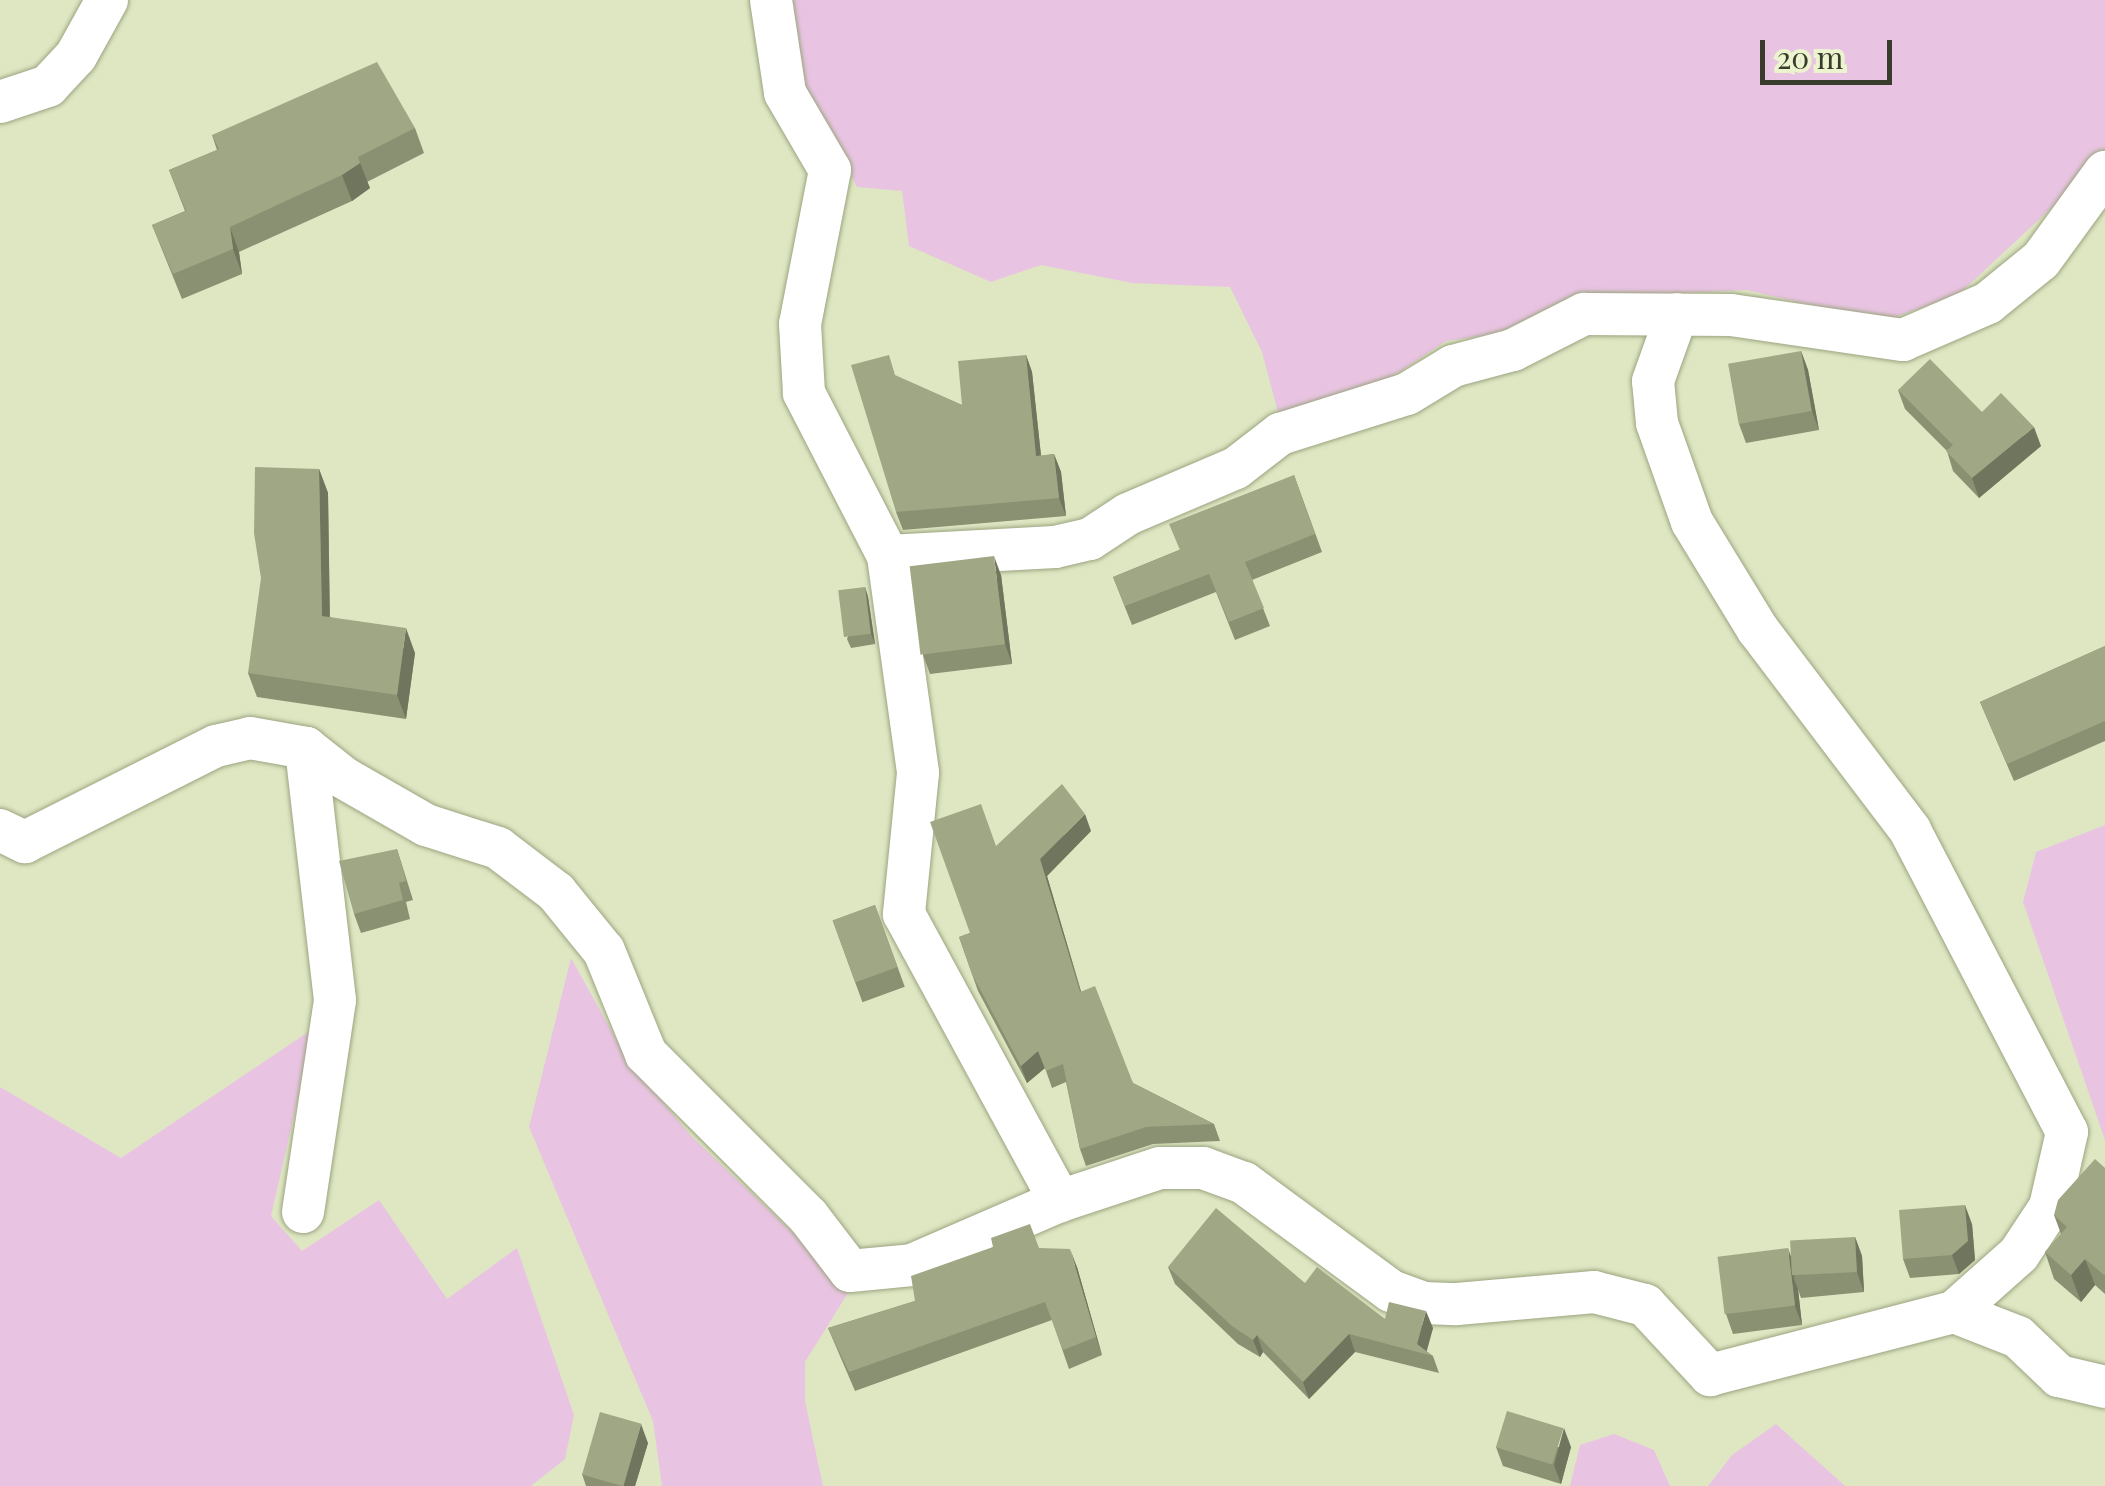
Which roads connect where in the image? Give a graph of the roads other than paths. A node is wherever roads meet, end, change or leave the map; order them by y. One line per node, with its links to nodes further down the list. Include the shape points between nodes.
1 (107, 0): 3 (street, via 76,56 48,86)
2 (770, 0): 6 (street, via 786,92 830,170 800,324 804,393)
3 (0, 102)
4 (2105, 172): 5 (street, via 2041,260 1949,325 1903,340)
5 (1678, 314): 6 (street, via 1584,314 1513,350 1453,366 1407,394 1280,434 1236,468 1128,514 1090,538 1055,547); 11 (street, via 1654,381 1657,423 1692,522 1758,630 1910,830 2067,1132 2050,1208 2019,1254)
6 (888, 556): 9 (street, via 918,773 904,914)
7 (306, 748): 8 (street, via 250,738 216,746 25,842); 9 (street, via 344,778 426,824 498,848 556,892 604,951 646,1054 808,1216 850,1271 912,1264); 10 (street, via 334,1000)
8 (0, 830)
9 (1060, 1202): 11 (street, via 1160,1168 1202,1168 1244,1183 1391,1291 1424,1303 1594,1292 1628,1300 1645,1305 1710,1375)
10 (303, 1212)
11 (1954, 1312): 12 (street, via 2018,1337 2059,1376)
12 (2105, 1386)

